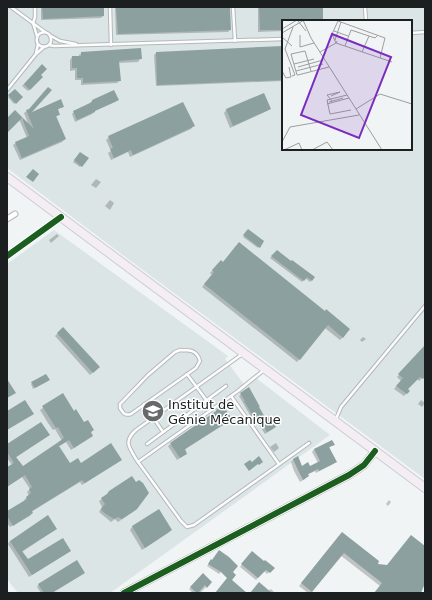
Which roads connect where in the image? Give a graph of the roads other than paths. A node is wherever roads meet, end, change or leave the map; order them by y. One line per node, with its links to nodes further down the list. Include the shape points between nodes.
1 (11, 7): 7 (lane)
2 (35, 7): 7 (lane)
3 (110, 7): 17 (lane)
4 (233, 7): 14 (lane)
5 (366, 7): 6 (lane)
6 (366, 20)
7 (33, 23): 8 (lane); 12 (lane)
8 (45, 32): 11 (lane); 12 (lane)
9 (425, 32): 10 (lane)
10 (412, 33)
11 (51, 36): 16 (lane); 18 (lane, via 60,41)
12 (37, 37): 15 (lane)
13 (282, 39): 14 (lane)
14 (235, 41): 17 (lane)
15 (38, 44): 19 (lane); 20 (lane)
16 (49, 45): 18 (lane); 19 (lane)
17 (111, 45): 18 (lane)
18 (84, 46)
19 (44, 47): 20 (lane)
20 (36, 54): 21 (lane)
21 (7, 90)
22 (7, 177): 24 (main road)
23 (15, 214): 25 (street)
24 (61, 217): 26 (street); 28 (main road)
25 (7, 219)
26 (7, 256)
27 (425, 306): 37 (lane, via 341,407)
28 (244, 353): 29 (main road); 32 (lane)
29 (265, 369): 33 (lane); 37 (main road)
30 (187, 374): 32 (lane); 35 (lane); 35 (lane, via 196,368 200,361 198,356 188,350 175,352 148,375 120,404 120,408 128,415)
31 (226, 386): 34 (lane)
32 (196, 387): 34 (lane); 36 (lane)
33 (230, 396): 42 (lane); 43 (lane)
34 (206, 401): 38 (lane)
35 (144, 404): 36 (lane)
36 (154, 418): 38 (lane); 42 (lane, via 131,434 128,441)
37 (336, 422): 41 (main road)
38 (163, 432): 40 (lane)
39 (309, 443): 43 (lane)
40 (147, 444)
41 (375, 451): 44 (main road); 45 (street, via 364,466 349,475)
42 (138, 462): 43 (lane, via 187,527 194,525)
43 (279, 464)
44 (425, 488)
45 (124, 593)

